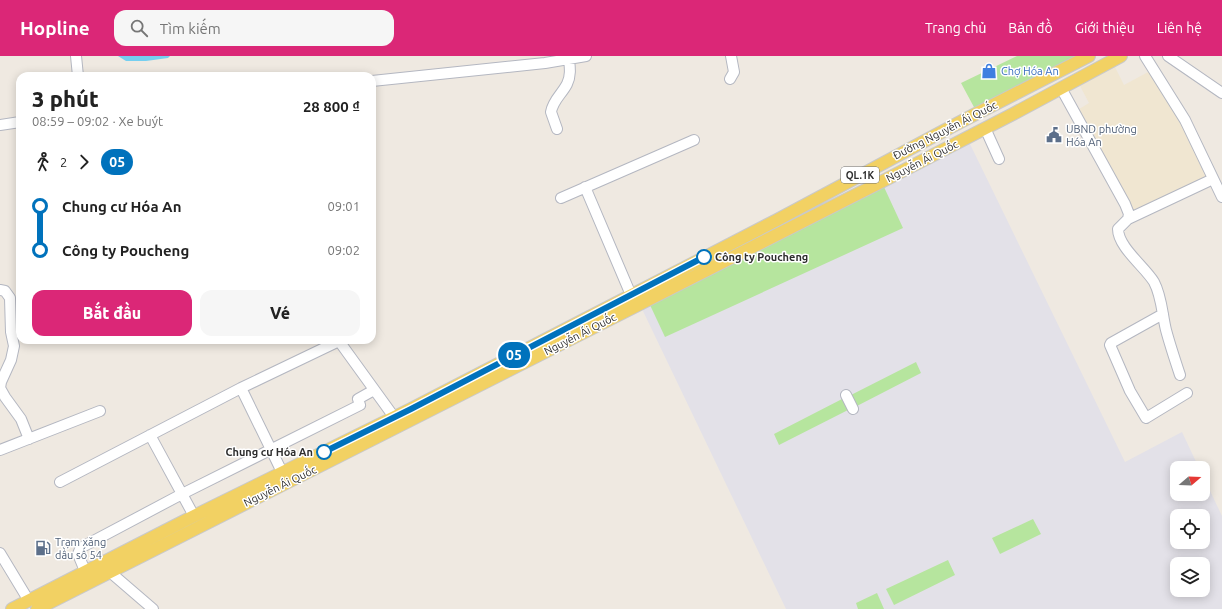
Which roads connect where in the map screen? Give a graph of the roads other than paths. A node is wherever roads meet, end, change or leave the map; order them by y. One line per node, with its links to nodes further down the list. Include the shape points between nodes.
1 (76, 56): 9 (street)
2 (585, 56): 8 (street)
3 (731, 56): 10 (street, via 734,72)
4 (1089, 56): 26 (main road, Đường Nguyễn Ái Quốc / QL.1K, via 777,220)
5 (1121, 56): 12 (main road, Nguyễn Ái Quốc / QL.1K)
6 (1145, 56): 20 (street, via 1185,120)
7 (1168, 56): 13 (street)
8 (569, 59): 11 (street); 17 (street, via 569,80 556,99 551,112)
9 (78, 72)
10 (730, 79)
11 (376, 81)
12 (1061, 88): 16 (main road, Nguyễn Ái Quốc / QL.1K); 24 (street, via 1125,204)
13 (1222, 93)
14 (16, 123): 15 (street)
15 (0, 125)
16 (985, 128): 19 (street); 26 (main road, Nguyễn Ái Quốc / QL.1K)
17 (557, 129)
18 (694, 140): 21 (street)
19 (999, 159)
20 (1213, 179): 22 (street); 24 (street)
21 (585, 187): 23 (street); 26 (street)
22 (1222, 197)
23 (561, 198)
24 (1128, 219): 27 (street, via 1118,229 1118,234 1153,282 1161,300)
25 (0, 290): 39 (street, via 5,291 10,298 14,346 12,360 0,388 21,418)
26 (634, 300): 37 (main road, Nguyễn Ái Quốc / QL.1K); 48 (main road, Nguyễn Ái Quốc / QL.1K)
27 (1163, 314): 30 (street); 33 (street, via 1110,345 1130,391 1146,418)
28 (333, 344): 31 (street)
29 (341, 344): 32 (street)
30 (1180, 374)
31 (241, 388): 38 (street); 40 (street)
32 (374, 390): 37 (street); 40 (street, via 358,399 360,405)
33 (1187, 393)
34 (846, 395): 35 (street)
35 (853, 409)
36 (100, 411): 39 (street)
37 (394, 417): 42 (main road, Nguyễn Ái Quốc / QL.1K)
38 (150, 435): 43 (street); 44 (street)
39 (29, 438): 41 (street)
40 (270, 449): 42 (street); 44 (street)
41 (0, 450)
42 (282, 472): 45 (main road, Nguyễn Ái Quốc / QL.1K)
43 (60, 482)
44 (182, 494): 45 (street); 47 (street, via 82,548 78,554)
45 (194, 516): 47 (main road, Nguyễn Ái Quốc / QL.1K)
46 (0, 553): 50 (street)
47 (86, 571): 49 (main road, Nguyễn Ái Quốc / QL.1K)
48 (110, 572): 49 (main road, Nguyễn Ái Quốc / QL.1K); 52 (street)
49 (68, 587): 50 (main road, Nguyễn Ái Quốc / QL.1K)
50 (33, 605): 51 (main road, Nguyễn Ái Quốc / QL.1K)
51 (12, 609)
52 (153, 609)

